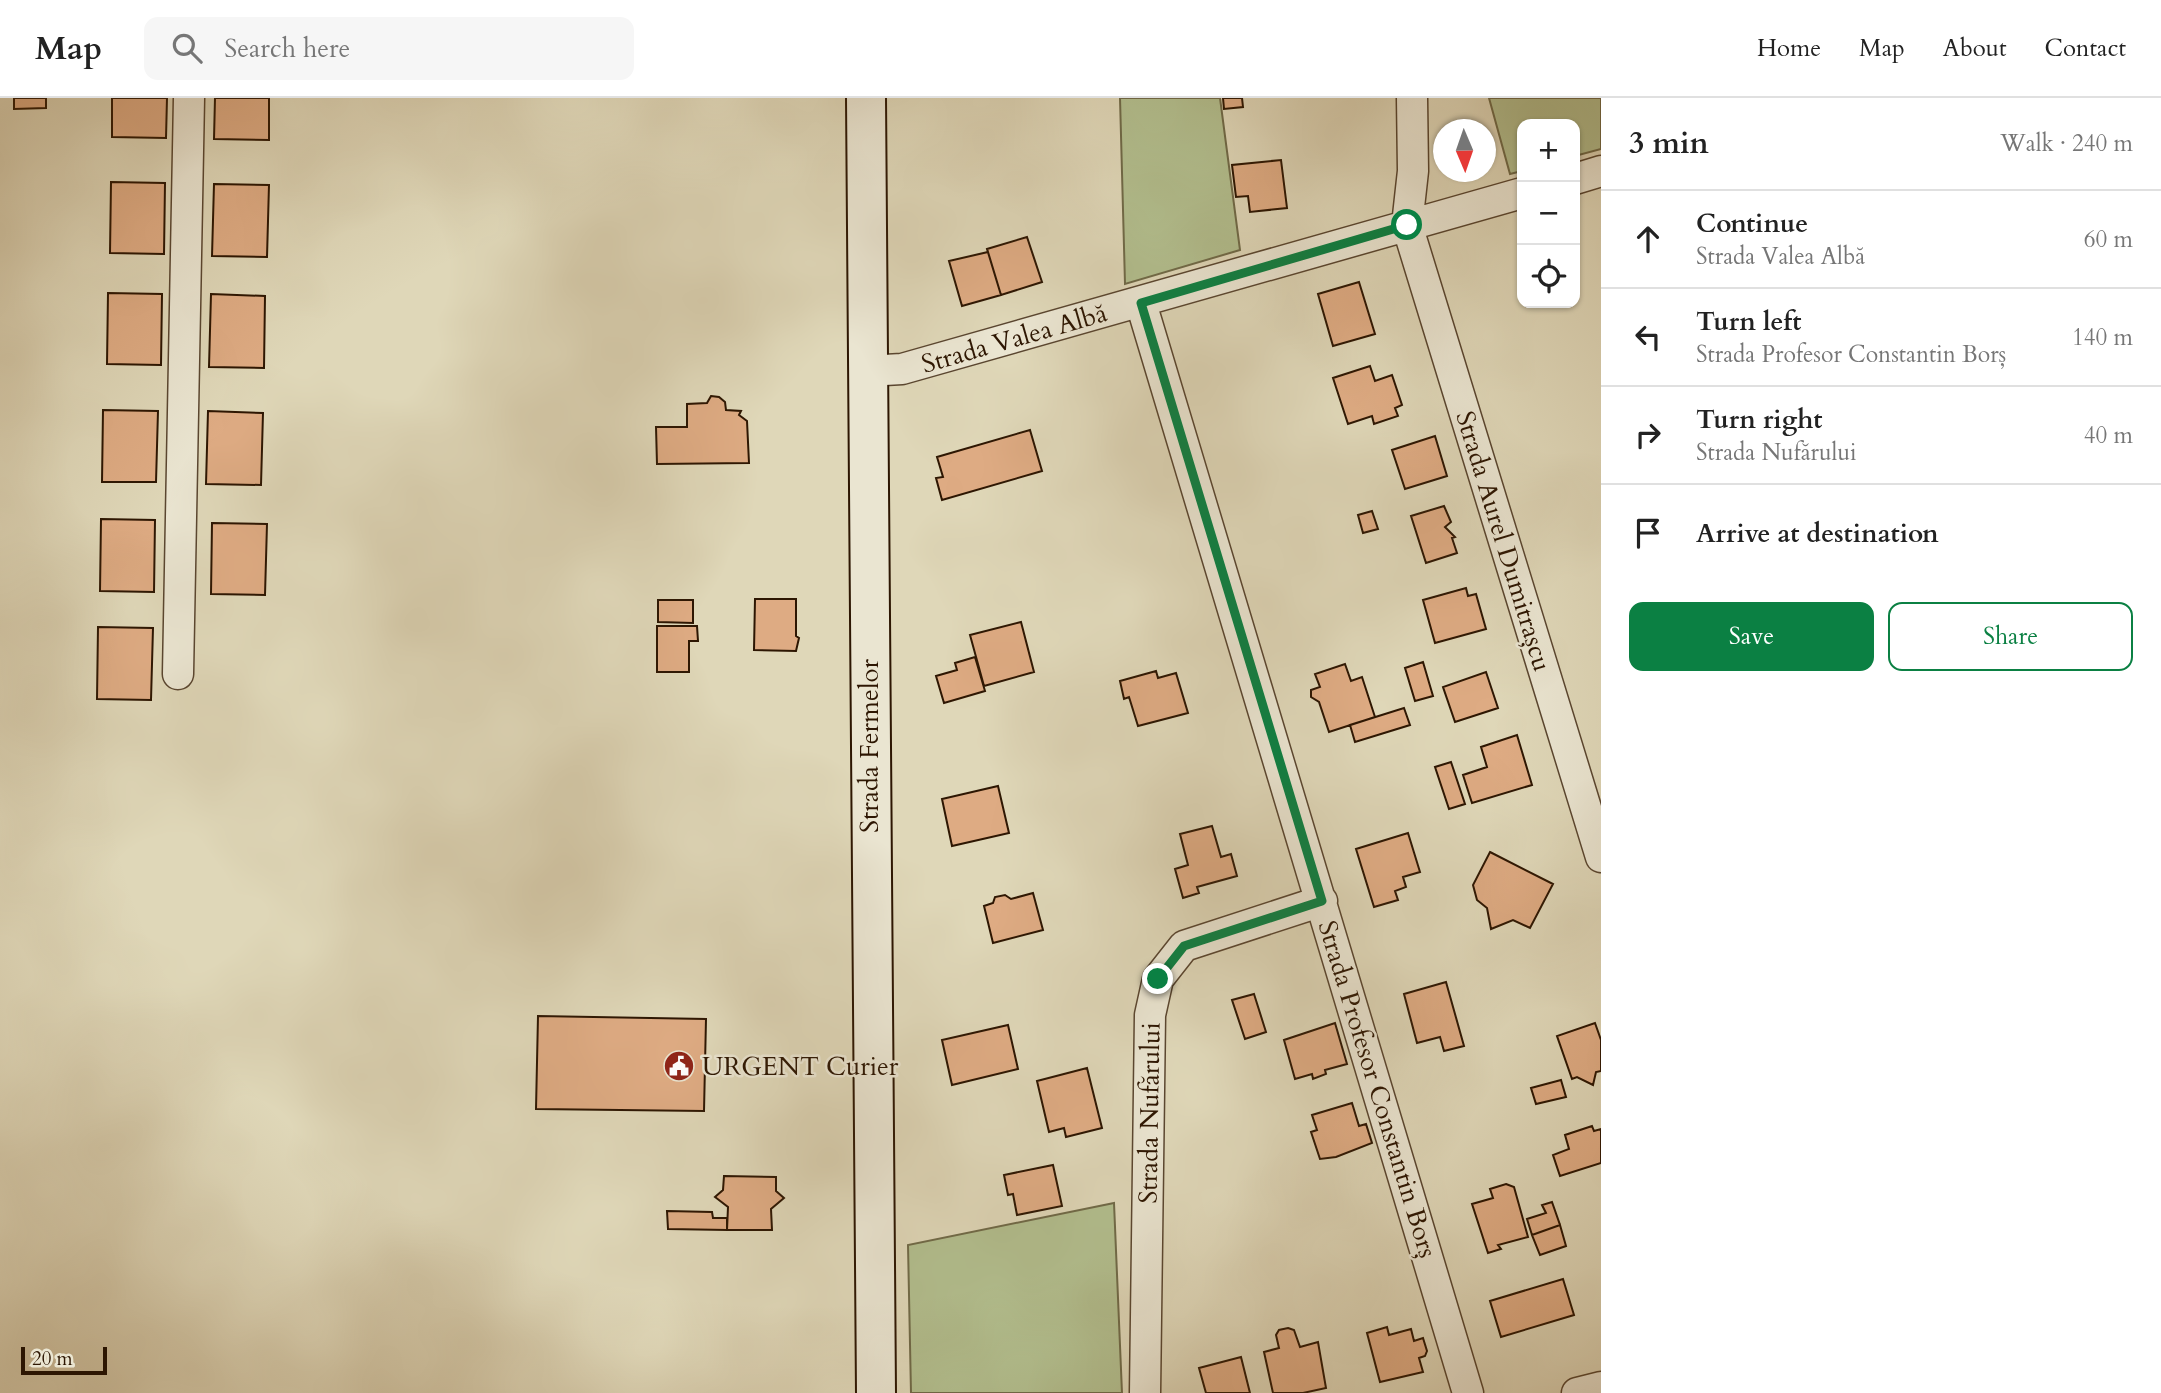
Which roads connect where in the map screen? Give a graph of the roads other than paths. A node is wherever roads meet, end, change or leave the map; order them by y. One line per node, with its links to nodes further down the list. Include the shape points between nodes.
1 (189, 98): 10 (street)
2 (866, 98): 9 (street, Strada Fermelor)
3 (1412, 98): 7 (street, via 1413,171)
4 (1601, 171): 5 (street)
5 (1580, 177)
6 (1517, 194): 7 (street, Strada Valea Albă)
7 (1407, 225): 8 (street, Strada Valea Albă); 11 (street, Strada Aurel Dumitrașcu)
8 (1141, 303): 9 (street, Strada Valea Albă, via 902,369); 12 (street, Strada Profesor Constantin Borș)
9 (867, 371): 14 (street, Strada Fermelor)
10 (178, 674)
11 (1601, 857)
12 (1322, 901): 15 (street, Strada Nufărului, via 1184,946 1158,979 1150,1015); 16 (street, Strada Profesor Constantin Borș)
13 (1601, 1387): 17 (street)
14 (876, 1393)
15 (1145, 1393)
16 (1468, 1393)
17 (1577, 1393)

